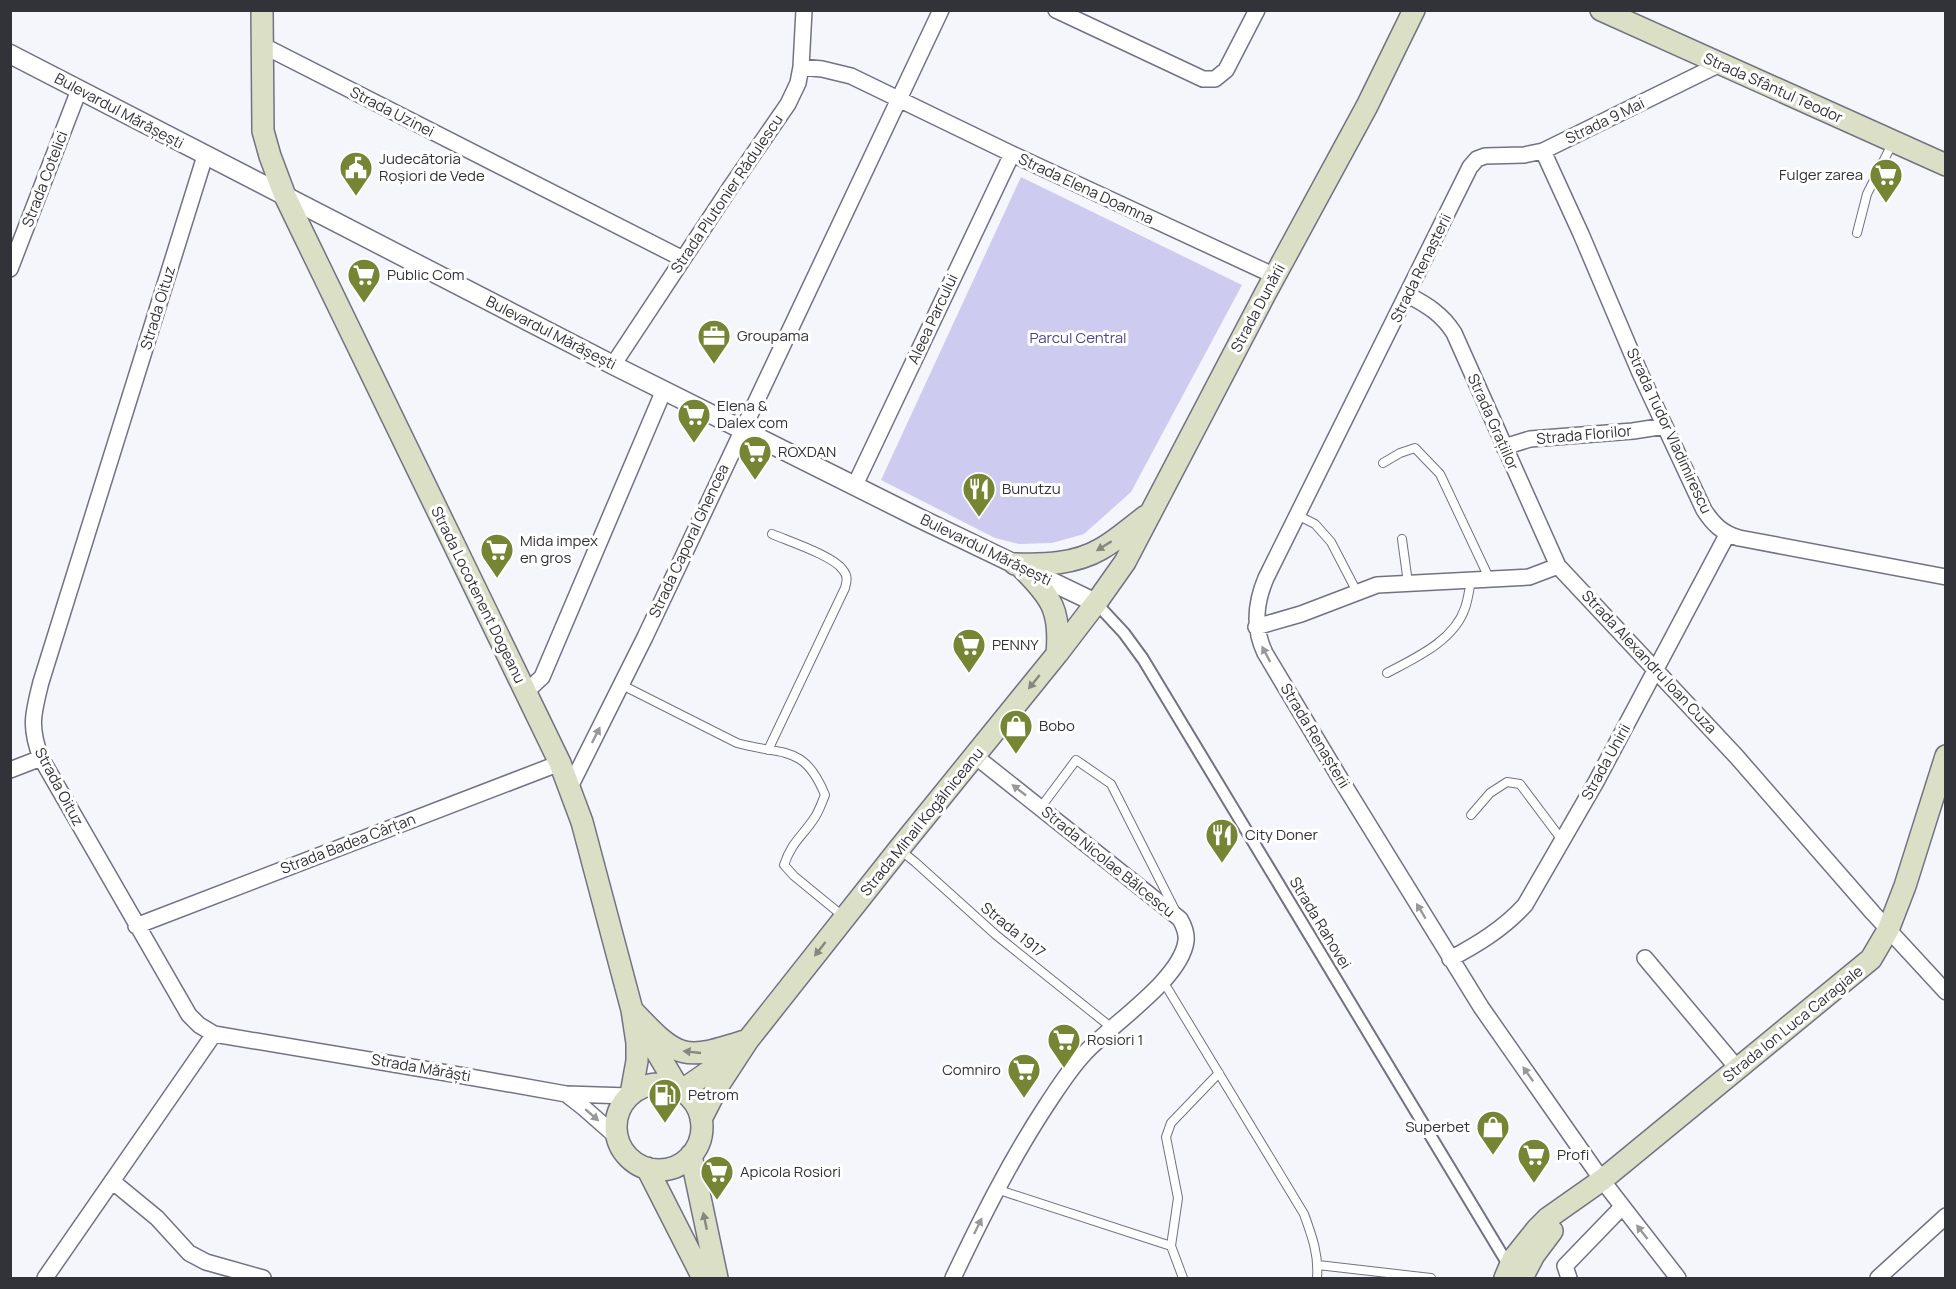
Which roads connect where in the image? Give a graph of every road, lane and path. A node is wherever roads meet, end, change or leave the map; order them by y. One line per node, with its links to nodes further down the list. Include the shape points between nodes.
1 (262, 10): 8 (main road, Strada Locotenent Dogeanu)
2 (804, 10): 11 (street, Strada Plutonier Rădulescu)
3 (941, 10): 13 (street)
4 (1056, 10): 5 (street, via 1203,79 1215,79 1226,69)
5 (1257, 10)
6 (1414, 10): 24 (main road, Strada Dunării)
7 (1600, 10): 10 (main road, Strada Sfântul Teodor)
8 (262, 45): 20 (main road, Strada Locotenent Dogeanu, via 263,131); 22 (street, Strada Uzinei)
9 (10, 54): 12 (street, Bulevardul Mărășești)
10 (1718, 64): 14 (main road, Strada Sfântul Teodor); 15 (street, Strada 9 Mai)
11 (801, 68): 13 (street, Strada Elena Doamna, via 850,76); 22 (street, Strada Plutonier Rădulescu, via 788,104)
12 (79, 90): 17 (street, Bulevardul Mărășești); 23 (street, Strada Cotelici)
13 (899, 99): 16 (street, Strada Elena Doamna); 29 (street, Strada Caporal Ghencea)
14 (1893, 142): 19 (main road, Strada Sfântul Teodor); 21 (lane, via 1867,194)
15 (1543, 151): 18 (street, Strada 9 Mai); 28 (street, Strada Tudor Vladimirescu)
16 (1012, 154): 24 (street, Strada Elena Doamna); 32 (street, Aleea Parcului)
17 (206, 156): 20 (street, Bulevardul Mărășești); 55 (street, Strada Oituz, via 41,682 32,717 33,738)
18 (1485, 156): 25 (street, Strada Renașterii, via 1470,167)
19 (1946, 165)
20 (285, 196): 26 (street, Bulevardul Mărășești); 51 (main road, Strada Locotenent Dogeanu)
21 (1857, 233)
22 (683, 259): 26 (street, Strada Plutonier Rădulescu)
23 (10, 269)
24 (1275, 276): 33 (main road, Strada Dunării)
25 (1408, 294): 30 (street, Strada Grațiilor, via 1445,318); 34 (street, Strada Renașterii)
26 (613, 365): 27 (street, Bulevardul Mărășești)
27 (664, 390): 29 (street, Bulevardul Mărășești); 51 (street, via 542,677)
28 (1665, 426): 30 (street, Strada Florilor, via 1530,439); 36 (street, Strada Tudor Vladimirescu, via 1704,510)
29 (742, 429): 32 (street, Bulevardul Mărășești); 50 (street, Strada Caporal Ghencea)
30 (1504, 447): 39 (street, Strada Grațiilor)
31 (1383, 464): 41 (lane, via 1415,448 1440,474)
32 (855, 485): 38 (street, Bulevardul Mărășești)
33 (1151, 512): 38 (main road, one-way to 38, via 1101,549 1079,559); 45 (main road, Strada Dunării, via 1125,562)
34 (1297, 515): 44 (lane, via 1315,524 1331,542); 46 (street, Strada Renașterii, via 1261,590)
35 (772, 534): 52 (lane, via 834,561 847,579)
36 (1727, 535): 40 (street); 48 (street, Strada Unirii)
37 (1402, 539): 43 (lane)
38 (1019, 566): 45 (street, Bulevardul Mărășești); 47 (main road, via 1046,593 1053,607 1058,629)
39 (1557, 566): 41 (street, via 1529,577); 48 (street, Strada Alexandru Ioan Cuza)
40 (1946, 577)
41 (1490, 580): 42 (street)
42 (1471, 581): 43 (street); 49 (lane, via 1465,609 1441,640)
43 (1408, 583): 44 (street, via 1377,585)
44 (1357, 592): 46 (street)
45 (1096, 603): 47 (main road, Strada Mihail Kogălniceanu); 91 (street, Strada Rahovei, via 1143,658)
46 (1256, 627): 68 (street, Strada Renașterii, one-way to 46, via 1271,663)
47 (1057, 654): 53 (main road, Strada Mihail Kogălniceanu, one-way to 53)
48 (1656, 669): 61 (street, Strada Unirii); 66 (street, Strada Alexandru Ioan Cuza)
49 (1387, 673)
50 (621, 685): 52 (lane, via 737,743); 58 (street, Strada Caporal Ghencea, one-way to 50)
51 (526, 692): 56 (main road, Strada Locotenent Dogeanu)
52 (768, 750): 63 (lane, via 788,753 803,762 817,776 825,795 816,816 788,852 784,865)
53 (975, 756): 59 (street, Strada Nicolae Bălcescu, one-way to 53); 62 (main road, Strada Mihail Kogălniceanu)
54 (1946, 756): 66 (main road, Strada Ion Luca Caragiale)
55 (40, 758): 57 (street); 65 (street, Strada Oituz)
56 (560, 763): 58 (main road, Strada Locotenent Dogeanu); 65 (street, Strada Badea Cârțan)
57 (10, 770)
58 (570, 787): 71 (main road, Strada Locotenent Dogeanu)
59 (1041, 807): 64 (street, Strada Nicolae Bălcescu); 64 (lane, via 1076,760 1111,784)
60 (1472, 815): 61 (lane, via 1490,793 1507,782 1520,784)
61 (1562, 840): 68 (street, Strada Unirii, via 1525,905 1512,919)
62 (899, 849): 63 (main road, Strada Mihail Kogălniceanu); 72 (lane, Strada 1917, via 996,935)
63 (845, 917): 74 (main road, Strada Mihail Kogălniceanu, one-way to 74)
64 (1180, 919): 69 (street, Strada Nicolae Bălcescu, via 1185,944)
65 (136, 926): 73 (street, Strada Oituz, via 189,1015)
66 (1888, 930): 70 (street, Strada Alexandru Ioan Cuza); 75 (main road, Strada Ion Luca Caragiale, via 1863,966)
67 (1644, 958): 75 (street)
68 (1450, 959): 85 (street, Strada Renașterii, one-way to 68)
69 (1163, 981): 72 (street, Strada Nicolae Bălcescu); 76 (lane)
70 (1946, 992)
71 (632, 1010): 74 (main road, one-way to 71, via 703,1054 689,1054 662,1041); 77 (main road, Strada Locotenent Dogeanu); 79 (main road, Strada Locotenent Dogeanu, via 637,1061)
72 (1112, 1028): 86 (street, Strada Nicolae Bălcescu, via 1062,1082)
73 (214, 1034): 78 (street, Strada Mărăști); 84 (street)
74 (748, 1040): 77 (main road, Strada Mihail Kogălniceanu, via 725,1061); 80 (main road, Strada Mihail Kogălniceanu)
75 (1738, 1069): 85 (main road, Strada Ion Luca Caragiale)
76 (1219, 1073): 89 (lane, via 1171,1123 1166,1137 1178,1198); 90 (lane, via 1304,1214)
77 (680, 1090): 79 (main road, via 654,1084); 80 (main road, via 697,1106)
78 (566, 1094): 79 (street, Strada Mărăști); 81 (street, one-way to 81)
79 (630, 1095): 81 (main road, via 618,1114)
80 (701, 1119): 82 (main road, via 698,1144)
81 (617, 1137): 83 (main road, via 623,1151)
82 (691, 1155): 83 (main road, via 671,1168); 95 (main road, one-way to 82)
83 (647, 1167): 92 (main road)
84 (112, 1181): 93 (street); 94 (street, via 157,1218 189,1253)
85 (1594, 1187): 87 (street, Strada Renașterii); 91 (main road, Strada Ion Luca Caragiale)
86 (996, 1189): 89 (lane); 96 (street, Strada Nicolae Bălcescu, one-way to 86)
87 (1622, 1207): 100 (street, via 1565,1266); 101 (street, Strada Renașterii, one-way to 87)
88 (1946, 1216): 102 (street)
89 (1172, 1246): 97 (lane)
90 (1318, 1265): 98 (lane); 99 (lane)
91 (1517, 1272)
92 (697, 1273)
93 (45, 1278)
94 (263, 1278)
95 (717, 1278)
96 (953, 1278)
97 (1183, 1278)
98 (1317, 1278)
99 (1431, 1278)
100 (1569, 1278)
101 (1678, 1278)
102 (1878, 1278)

